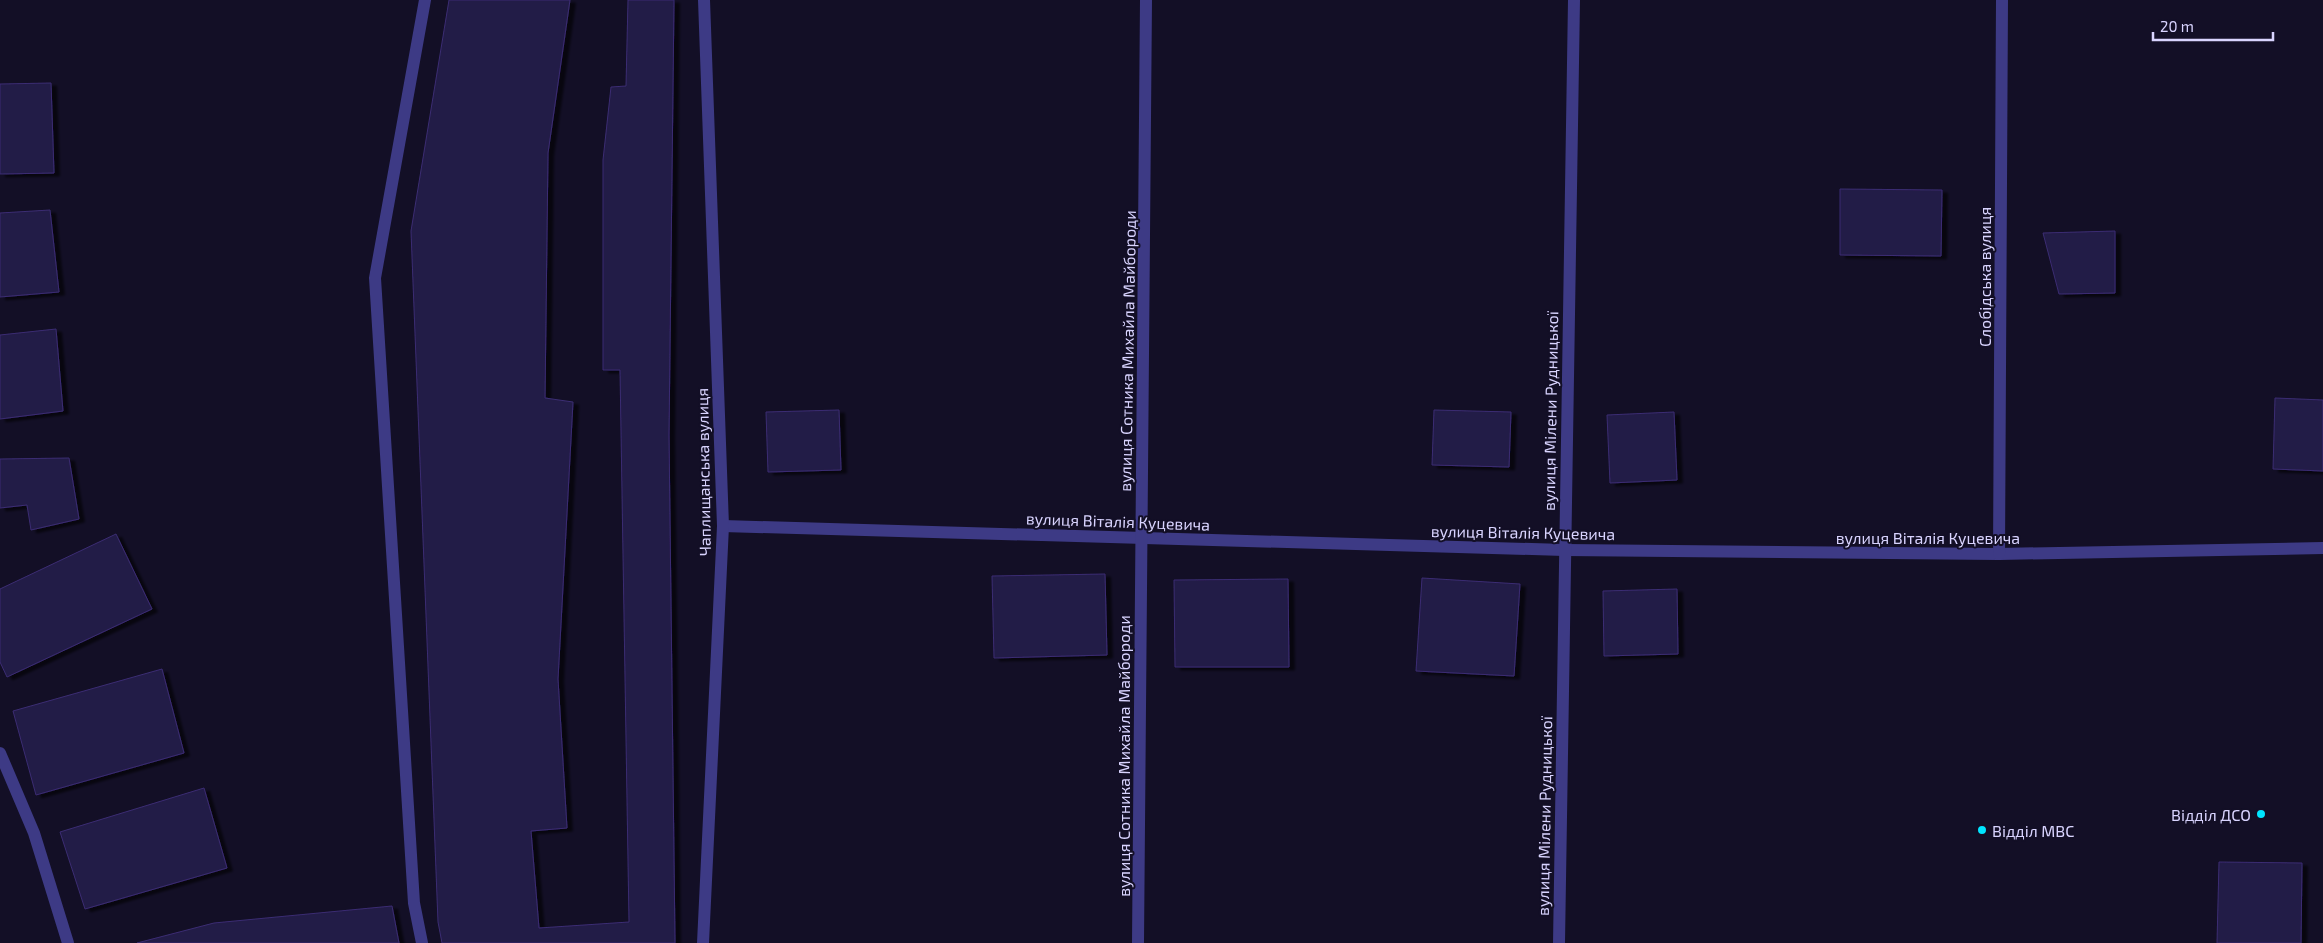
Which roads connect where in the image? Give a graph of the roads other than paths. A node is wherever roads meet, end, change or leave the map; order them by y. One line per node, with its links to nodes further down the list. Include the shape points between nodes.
1 (425, 0): 13 (street, via 375,278 414,903)
2 (704, 0): 6 (street, Чаплищанська вулиця)
3 (1146, 0): 7 (street, вулиця Сотника Михайла Майбороди)
4 (1574, 0): 9 (street, вулиця Мілени Рудницької)
5 (2002, 0): 10 (street, Слобідська вулиця)
6 (723, 526): 7 (street, вулиця Віталія Куцевича); 14 (street, Чаплищанська вулиця)
7 (1141, 538): 9 (street, вулиця Віталія Куцевича); 15 (street, вулиця Сотника Михайла Майбороди)
8 (2323, 548): 10 (street, вулиця Віталія Куцевича)
9 (1564, 550): 10 (street, вулиця Віталія Куцевича); 16 (street, вулиця Мілени Рудницької)
10 (1999, 554)
11 (0, 753): 12 (street, via 34,832)
12 (68, 943)
13 (422, 943)
14 (703, 943)
15 (1138, 943)
16 (1559, 943)

